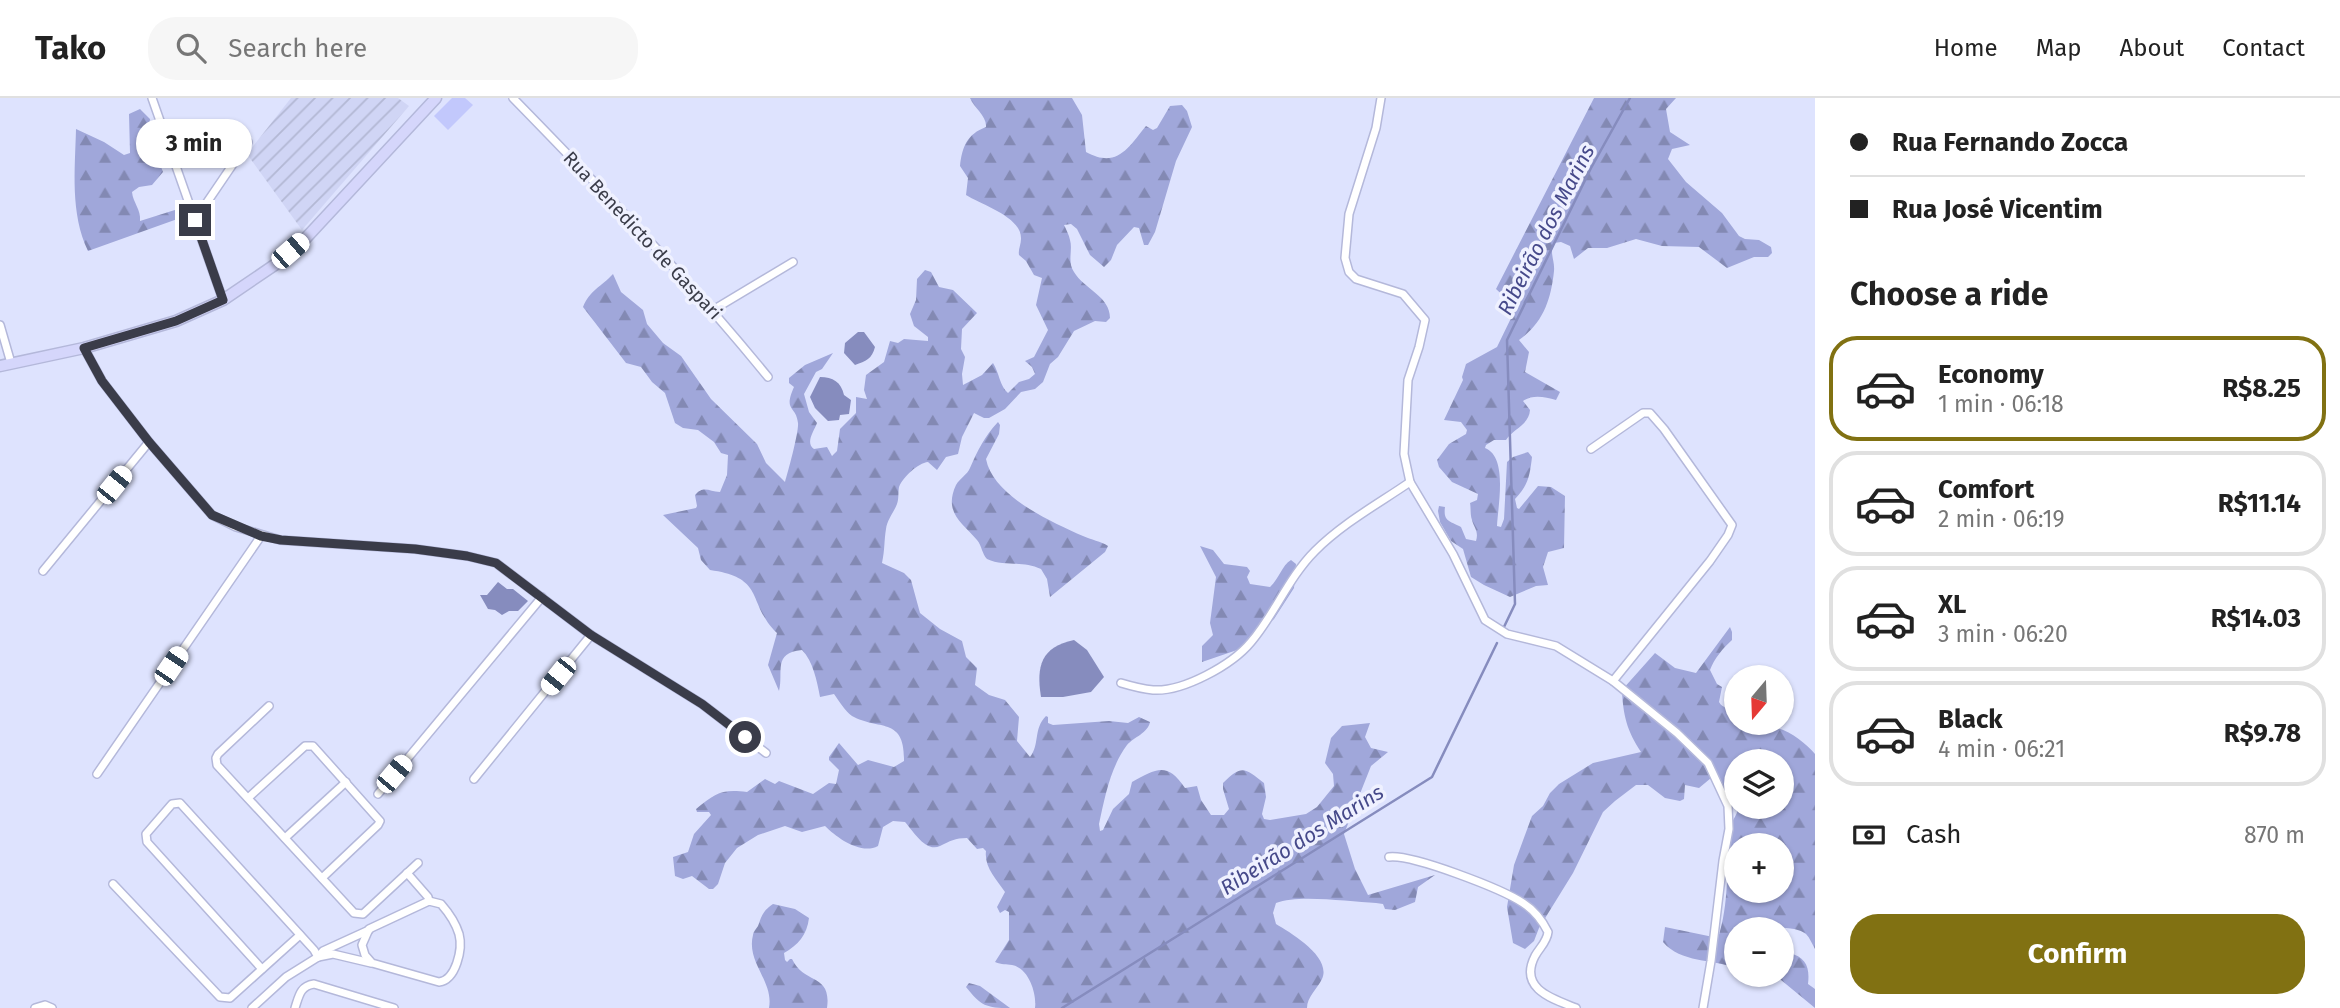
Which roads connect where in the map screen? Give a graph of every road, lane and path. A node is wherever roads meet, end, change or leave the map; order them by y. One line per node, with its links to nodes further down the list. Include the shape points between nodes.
1 (152, 98): 6 (street)
2 (436, 98): 8 (main road, via 304,239)
3 (513, 98): 9 (street, Rua Benedicto de Gaspari)
4 (1381, 98): 17 (street, via 1349,214 1345,258 1356,279 1403,294 1425,320 1408,380 1404,417)
5 (248, 142): 6 (street)
6 (195, 220): 8 (street)
7 (793, 262): 9 (street)
8 (223, 300): 11 (main road, via 176,321)
9 (713, 310): 14 (street, Rua Benedicto de Gaspari)
10 (0, 325): 12 (street)
11 (84, 348): 12 (main road); 15 (street, via 102,381)
12 (11, 363): 13 (main road)
13 (0, 366)
14 (768, 377)
15 (149, 442): 18 (street, via 212,515); 19 (street)
16 (1591, 449): 22 (street, via 1643,413 1650,413 1732,525 1710,561)
17 (1410, 482): 22 (street, via 1485,620 1507,634 1556,646); 23 (street, via 1316,550 1297,570 1251,643 1230,663 1174,688 1154,690)
18 (261, 536): 20 (street, via 467,556 496,563); 26 (street)
19 (43, 571)
20 (542, 597): 21 (street); 29 (street)
21 (591, 635): 25 (street, via 702,704); 27 (street)
22 (1613, 681): 49 (street, via 1708,763 1728,806 1730,829)
23 (1121, 683)
24 (269, 706): 30 (street, via 216,758 217,765)
25 (766, 754)
26 (97, 774)
27 (474, 779)
28 (345, 782): 30 (street, via 308,745); 31 (street); 35 (street, via 380,822)
29 (378, 794)
30 (248, 798): 31 (street)
31 (285, 838): 35 (street)
32 (1389, 857): 48 (street, via 1403,856 1478,882 1533,911 1548,932 1534,959 1534,985 1545,996)
33 (418, 863): 34 (street)
34 (407, 873): 35 (street, via 359,915); 37 (street)
35 (322, 878)
36 (113, 884): 42 (street, via 216,995 230,998)
37 (429, 901): 38 (street); 41 (street, via 443,906 459,935 449,979 439,982)
38 (369, 929): 40 (street); 41 (street, via 362,945)
39 (300, 935): 40 (street); 42 (street); 42 (street, via 180,803 172,804 145,840)
40 (317, 957): 41 (street, via 333,954); 45 (street)
41 (372, 963)
42 (262, 969)
43 (35, 1008): 44 (street)
44 (52, 1008)
45 (251, 1008)
46 (295, 1008): 47 (street, via 301,990 314,984)
47 (394, 1008)
48 (1576, 1008)
49 (1703, 1008)

